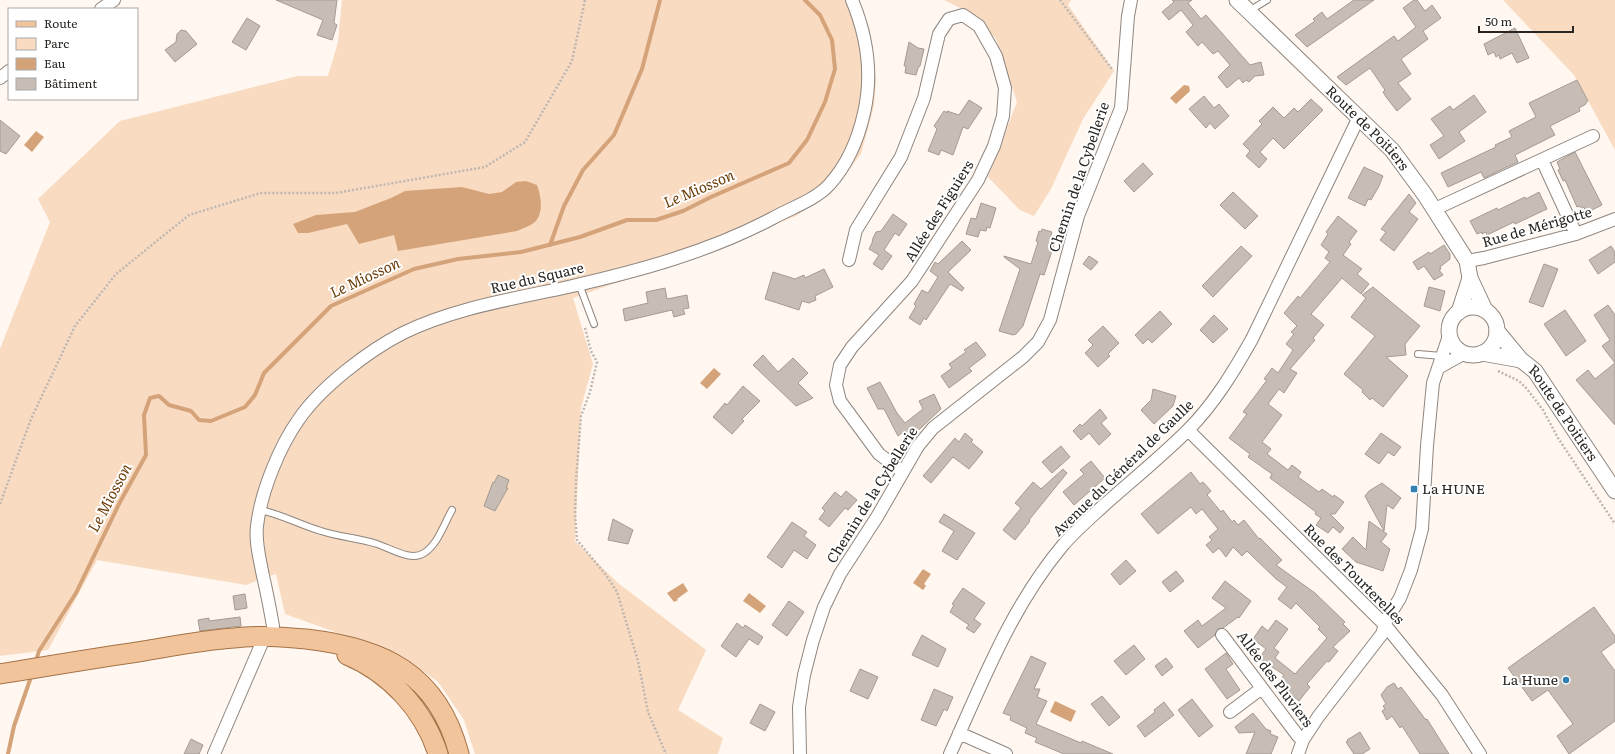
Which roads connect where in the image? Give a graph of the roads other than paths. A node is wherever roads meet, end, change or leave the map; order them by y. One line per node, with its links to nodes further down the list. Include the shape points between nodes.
1 (114, 0): 6 (street)
2 (852, 0): 19 (street, Rue du Square, via 866,46 869,76 866,102 858,137 845,163 828,186 764,223 719,243 651,266)
3 (1131, 0): 32 (street, Chemin de la Cybellerie, via 1121,108 1085,198 1050,320 1038,342 1023,357 933,428 918,446)
4 (1237, 0): 7 (street, Route de Poitiers)
5 (1267, 0): 7 (lane)
6 (102, 8)
7 (1249, 12): 10 (street, Route de Poitiers)
8 (8, 72): 9 (street)
9 (0, 78)
10 (1359, 117): 13 (street, Route de Poitiers, via 1392,150); 31 (street, Avenue du Général de Gaulle, via 1252,339 1221,389)
11 (1592, 136): 12 (street)
12 (1542, 160): 13 (street); 15 (street)
13 (1435, 209): 17 (street, Route de Poitiers)
14 (1615, 219): 15 (street, Rue de Mérigotte)
15 (1576, 234): 17 (street, Rue de Mérigotte, via 1480,259)
16 (849, 260): 32 (street, Allée des Figuiers, via 856,230 901,157 924,98 939,34 949,19 963,15 979,26 996,56 1005,88 1003,116 994,146 978,180 912,281 852,347 840,365 836,385 840,401 879,454)
17 (1467, 260): 18 (street, Route de Poitiers)
18 (1470, 278): 20 (street, Route de Poitiers); 21 (street, Route de Poitiers)
19 (580, 284): 22 (lane); 34 (street, Rue du Square, via 449,316 406,332 361,359 299,418 276,463)
20 (1485, 310): 21 (street, via 1468,307); 23 (street, via 1492,316)
21 (1459, 312): 24 (street, via 1452,319)
22 (594, 324)
23 (1497, 331): 25 (street, via 1494,343); 29 (street, Route de Poitiers)
24 (1450, 333): 27 (street, via 1454,346); 28 (street)
25 (1482, 353): 27 (street); 29 (street, Route de Poitiers)
26 (1418, 354): 28 (lane)
27 (1466, 354): 30 (street)
28 (1442, 356): 30 (street)
29 (1521, 360): 33 (street, Route de Poitiers, via 1535,371)
30 (1438, 368): 36 (street, via 1433,382 1422,529 1411,570 1400,598)
31 (1188, 430): 36 (street, Rue des Tourterelles); 43 (street, Avenue du Général de Gaulle, via 1079,528 1042,572 1018,608 1000,643)
32 (903, 472): 48 (street, Chemin de la Cybellerie, via 840,574 824,607 804,675 799,707)
33 (1615, 491)
34 (260, 510): 35 (lane, via 320,531 376,543 409,556 423,554 432,545); 38 (street, Rue du Square, via 258,543 272,619)
35 (452, 510)
36 (1385, 625): 44 (street, via 1382,634); 52 (street, Rue des Tourterelles, via 1442,695)
37 (1222, 635): 41 (street, Allée des Pluviers)
38 (267, 636): 39 (main road); 40 (main road, via 195,642); 45 (street, Rue du Square)
39 (305, 639): 46 (main road, via 370,666 402,692 424,723); 47 (main road, via 354,647 388,660 411,674 441,709 454,737)
40 (0, 674)
41 (1262, 688): 42 (street); 44 (street, Allée des Pluviers)
42 (1230, 712)
43 (960, 734): 49 (street, Avenue du Général de Gaulle); 50 (street)
44 (1303, 740): 51 (street)
45 (214, 754)
46 (438, 754)
47 (458, 754)
48 (800, 754)
49 (950, 754)
50 (1006, 754)
51 (1298, 754)
52 (1480, 754)

